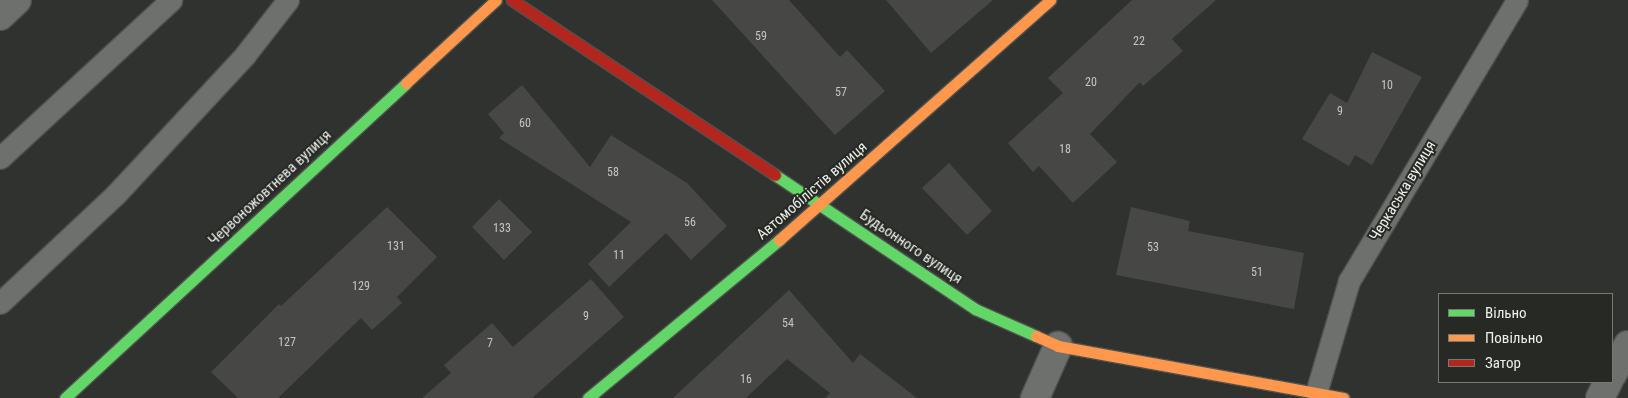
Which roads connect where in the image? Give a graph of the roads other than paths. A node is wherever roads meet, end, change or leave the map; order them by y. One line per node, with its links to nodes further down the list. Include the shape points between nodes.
1 (17, 0): 8 (street)
2 (171, 0): 9 (lane)
3 (288, 0): 11 (lane, via 245,55 116,194)
4 (496, 0): 17 (main road, Червоножовтнева вулиця)
5 (512, 0): 10 (main road, Будьонного вулиця)
6 (1050, 0): 10 (main road, Автомобілістів вулиця)
7 (1517, 0): 16 (lane, Черкаська вулиця, via 1348,281)
8 (0, 16)
9 (0, 158)
10 (822, 204): 13 (main road, Будьонного вулиця, via 976,309); 18 (main road, Автомобілістів вулиця)
11 (0, 302)
12 (1628, 345): 14 (street)
13 (1058, 346): 16 (main road, Будьонного вулиця); 19 (street)
14 (1613, 373)
15 (1608, 383): 21 (street)
16 (1316, 393): 20 (main road, Будьонного вулиця)
17 (65, 398)
18 (588, 398)
19 (1035, 398)
20 (1343, 398)
21 (1600, 398)

